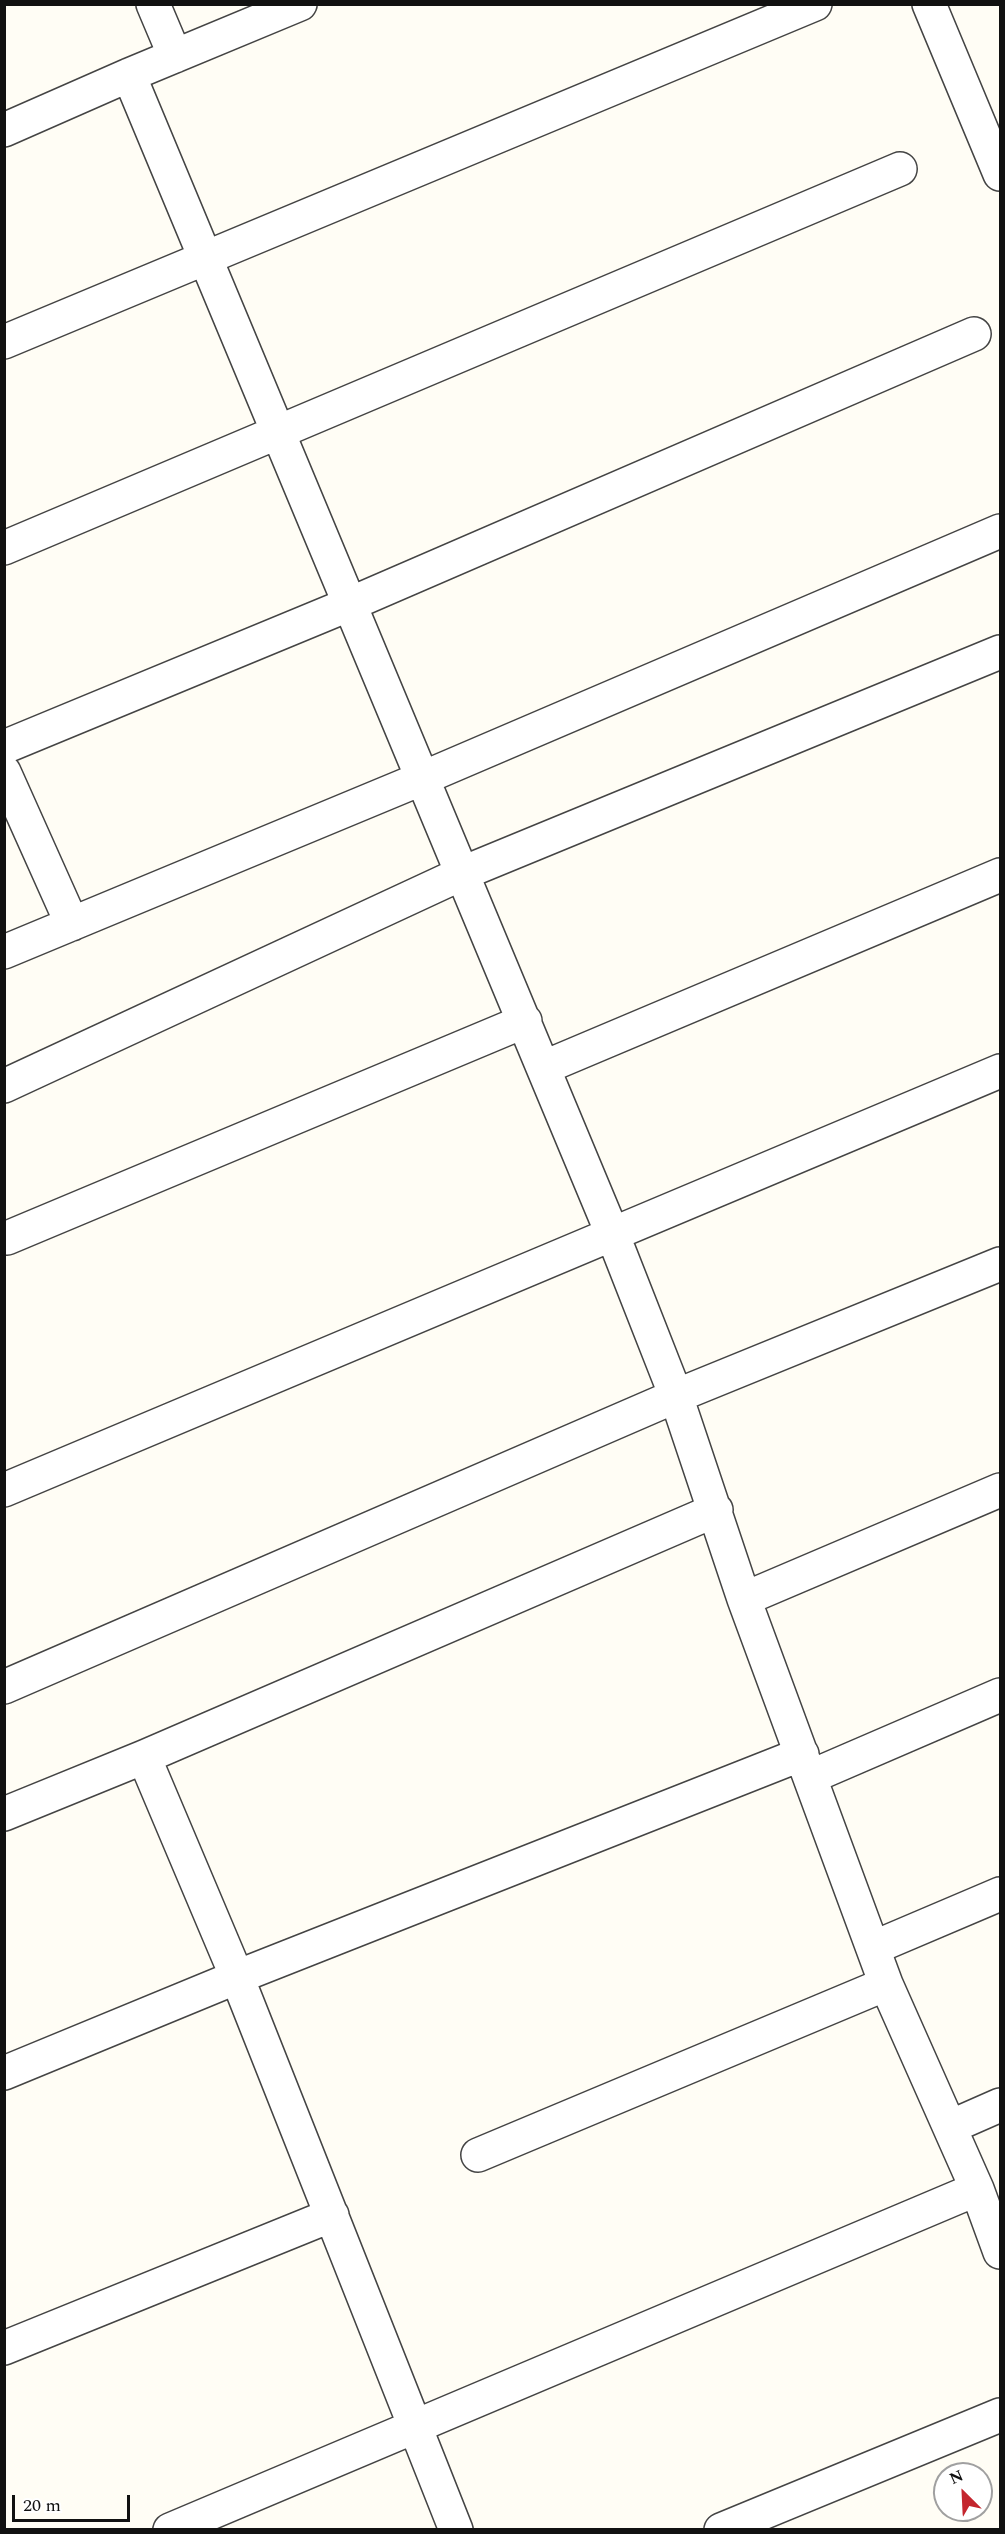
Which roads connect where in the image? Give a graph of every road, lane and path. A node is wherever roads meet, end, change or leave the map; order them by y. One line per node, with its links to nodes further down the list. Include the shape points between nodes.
1 (153, 4): 5 (street)
2 (300, 4): 5 (street)
3 (815, 4): 10 (street)
4 (929, 4): 9 (street)
5 (175, 56): 6 (street)
6 (129, 75): 7 (street); 10 (street)
7 (4, 130)
8 (900, 169): 13 (street)
9 (1000, 174)
10 (206, 258): 12 (street); 13 (street)
11 (974, 334): 16 (street)
12 (4, 342)
13 (279, 433): 15 (street); 16 (street)
14 (1000, 531): 20 (street)
15 (4, 548)
16 (350, 604): 18 (street); 20 (street)
17 (1000, 652): 21 (street)
18 (4, 747)
19 (4, 772): 23 (street)
20 (423, 778): 21 (street); 23 (street)
21 (463, 873): 25 (street); 28 (street)
22 (1000, 875): 26 (street)
23 (72, 924): 24 (street)
24 (4, 952)
25 (525, 1021): 26 (street); 30 (street)
26 (544, 1067): 29 (street)
27 (1000, 1071): 29 (street)
28 (4, 1086)
29 (612, 1233): 32 (street); 33 (street)
30 (7, 1238)
31 (1000, 1264): 32 (street)
32 (676, 1396): 35 (street); 37 (street)
33 (4, 1490)
34 (1000, 1490): 36 (street)
35 (716, 1509): 36 (street); 39 (street)
36 (744, 1599): 40 (street)
37 (4, 1687)
38 (1000, 1695): 40 (street)
39 (144, 1757): 41 (street); 44 (street)
40 (806, 1766): 43 (street); 44 (street)
41 (4, 1814)
42 (1000, 1894): 43 (street)
43 (873, 1948): 45 (street)
44 (237, 1977): 46 (street); 51 (street)
45 (886, 1984): 48 (street); 49 (street)
46 (4, 2073)
47 (1000, 2105): 48 (street)
48 (950, 2127): 50 (street)
49 (478, 2155)
50 (977, 2189): 52 (street); 55 (street)
51 (332, 2215): 53 (street); 55 (street)
52 (1000, 2252)
53 (4, 2348)
54 (1000, 2415): 58 (street)
55 (416, 2426): 56 (street); 57 (street)
56 (172, 2529)
57 (456, 2529)
58 (721, 2529)

